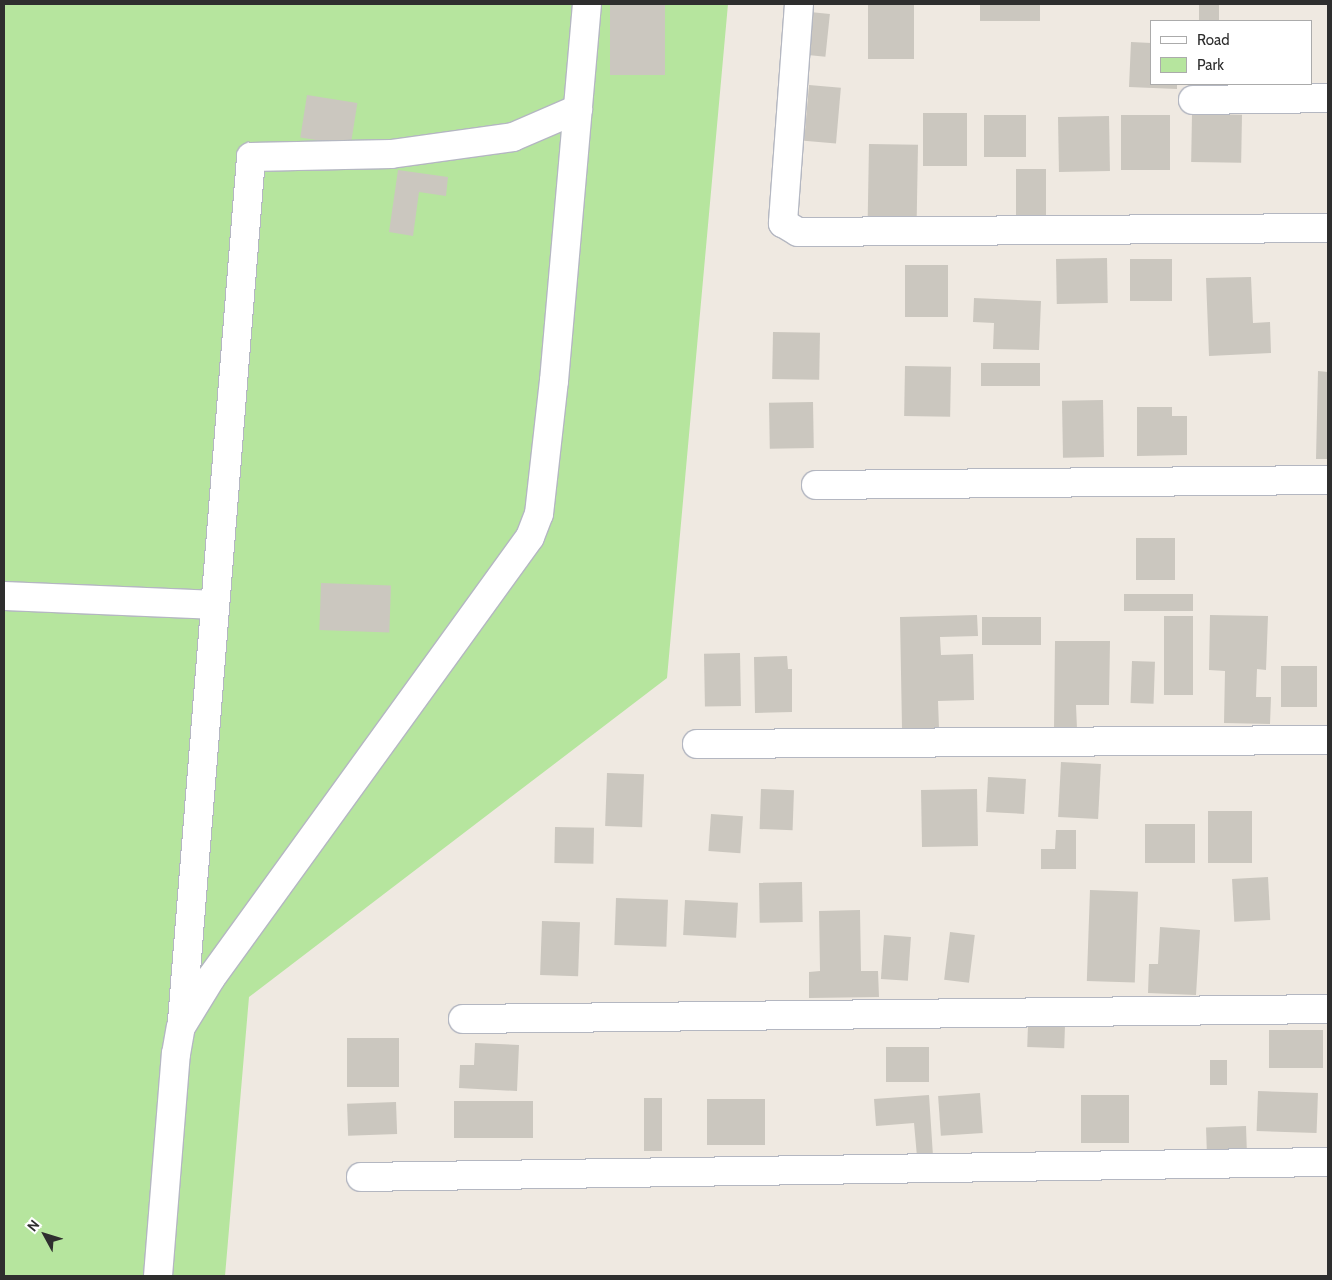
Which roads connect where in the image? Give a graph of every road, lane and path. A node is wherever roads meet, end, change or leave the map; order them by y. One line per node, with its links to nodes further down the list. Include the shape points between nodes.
1 (587, 4): 5 (street)
2 (799, 4): 6 (street, via 783,223 798,232)
3 (1328, 98): 4 (street)
4 (1193, 100)
5 (578, 109): 10 (street, via 514,137 391,154 251,157); 15 (street, via 554,381 538,514 530,537 212,978)
6 (1328, 228)
7 (1328, 480): 8 (street)
8 (816, 486)
9 (4, 596): 10 (street)
10 (215, 605): 15 (street)
11 (1328, 740): 12 (street)
12 (697, 744)
13 (1328, 1009): 14 (street)
14 (463, 1019)
15 (181, 1027): 18 (street)
16 (1328, 1162): 17 (street)
17 (360, 1177)
18 (158, 1276)

